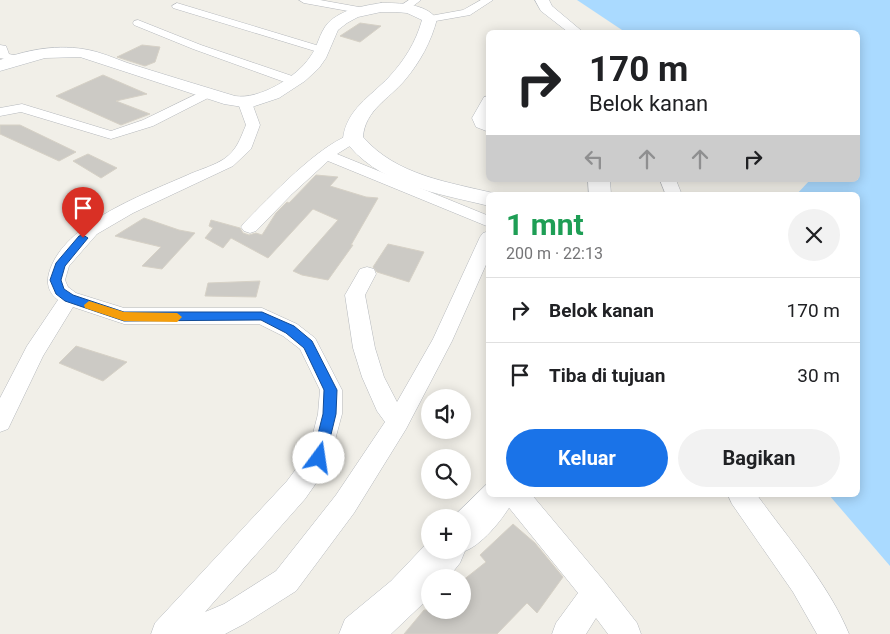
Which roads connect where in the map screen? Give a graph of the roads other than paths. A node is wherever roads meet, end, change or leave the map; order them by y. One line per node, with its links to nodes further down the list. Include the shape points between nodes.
1 (304, 0): 6 (street)
2 (488, 0): 7 (street, via 466,13)
3 (542, 0): 9 (street, via 546,8)
4 (410, 4): 6 (street); 7 (street)
5 (177, 6): 11 (street)
6 (350, 6): 11 (street, via 332,28)
7 (430, 19): 20 (street, via 428,30 410,60 393,82 363,110 355,123)
8 (138, 23): 14 (street)
9 (574, 30)
10 (2, 48): 12 (street, via 4,56)
11 (322, 50): 14 (street)
12 (18, 59): 13 (street); 15 (street, via 41,53 77,52)
13 (0, 66)
14 (294, 81): 16 (street, via 257,101)
15 (207, 93): 16 (street); 18 (street, via 122,134 111,135 22,108)
16 (245, 103): 27 (street, via 253,125 244,149 228,163 127,209 91,230 75,246 60,265 56,280 59,291)
17 (486, 105): 19 (street, via 479,118)
18 (0, 112)
19 (486, 126)
20 (353, 138): 21 (street); 22 (street, via 361,150 389,170)
21 (327, 155): 23 (street); 24 (street)
22 (486, 198)
23 (486, 221)
24 (250, 226)
25 (486, 244): 29 (street, via 442,341)
26 (367, 274): 29 (street, via 355,295 364,348 385,404)
27 (69, 298): 28 (street, via 34,352); 36 (street, via 124,316 262,316 290,330 308,344 331,390 330,414 319,458 296,490)
28 (0, 422)
29 (398, 422): 36 (street, via 345,504 286,581 234,614 201,630)
30 (496, 497): 33 (street)
31 (517, 497): 35 (street)
32 (742, 497): 40 (street, via 803,582)
33 (471, 524)
34 (439, 559): 37 (street, via 405,595)
35 (596, 592): 38 (street); 39 (street)
36 (166, 634)
37 (360, 634)
38 (567, 634)
39 (626, 634)
40 (834, 634)

